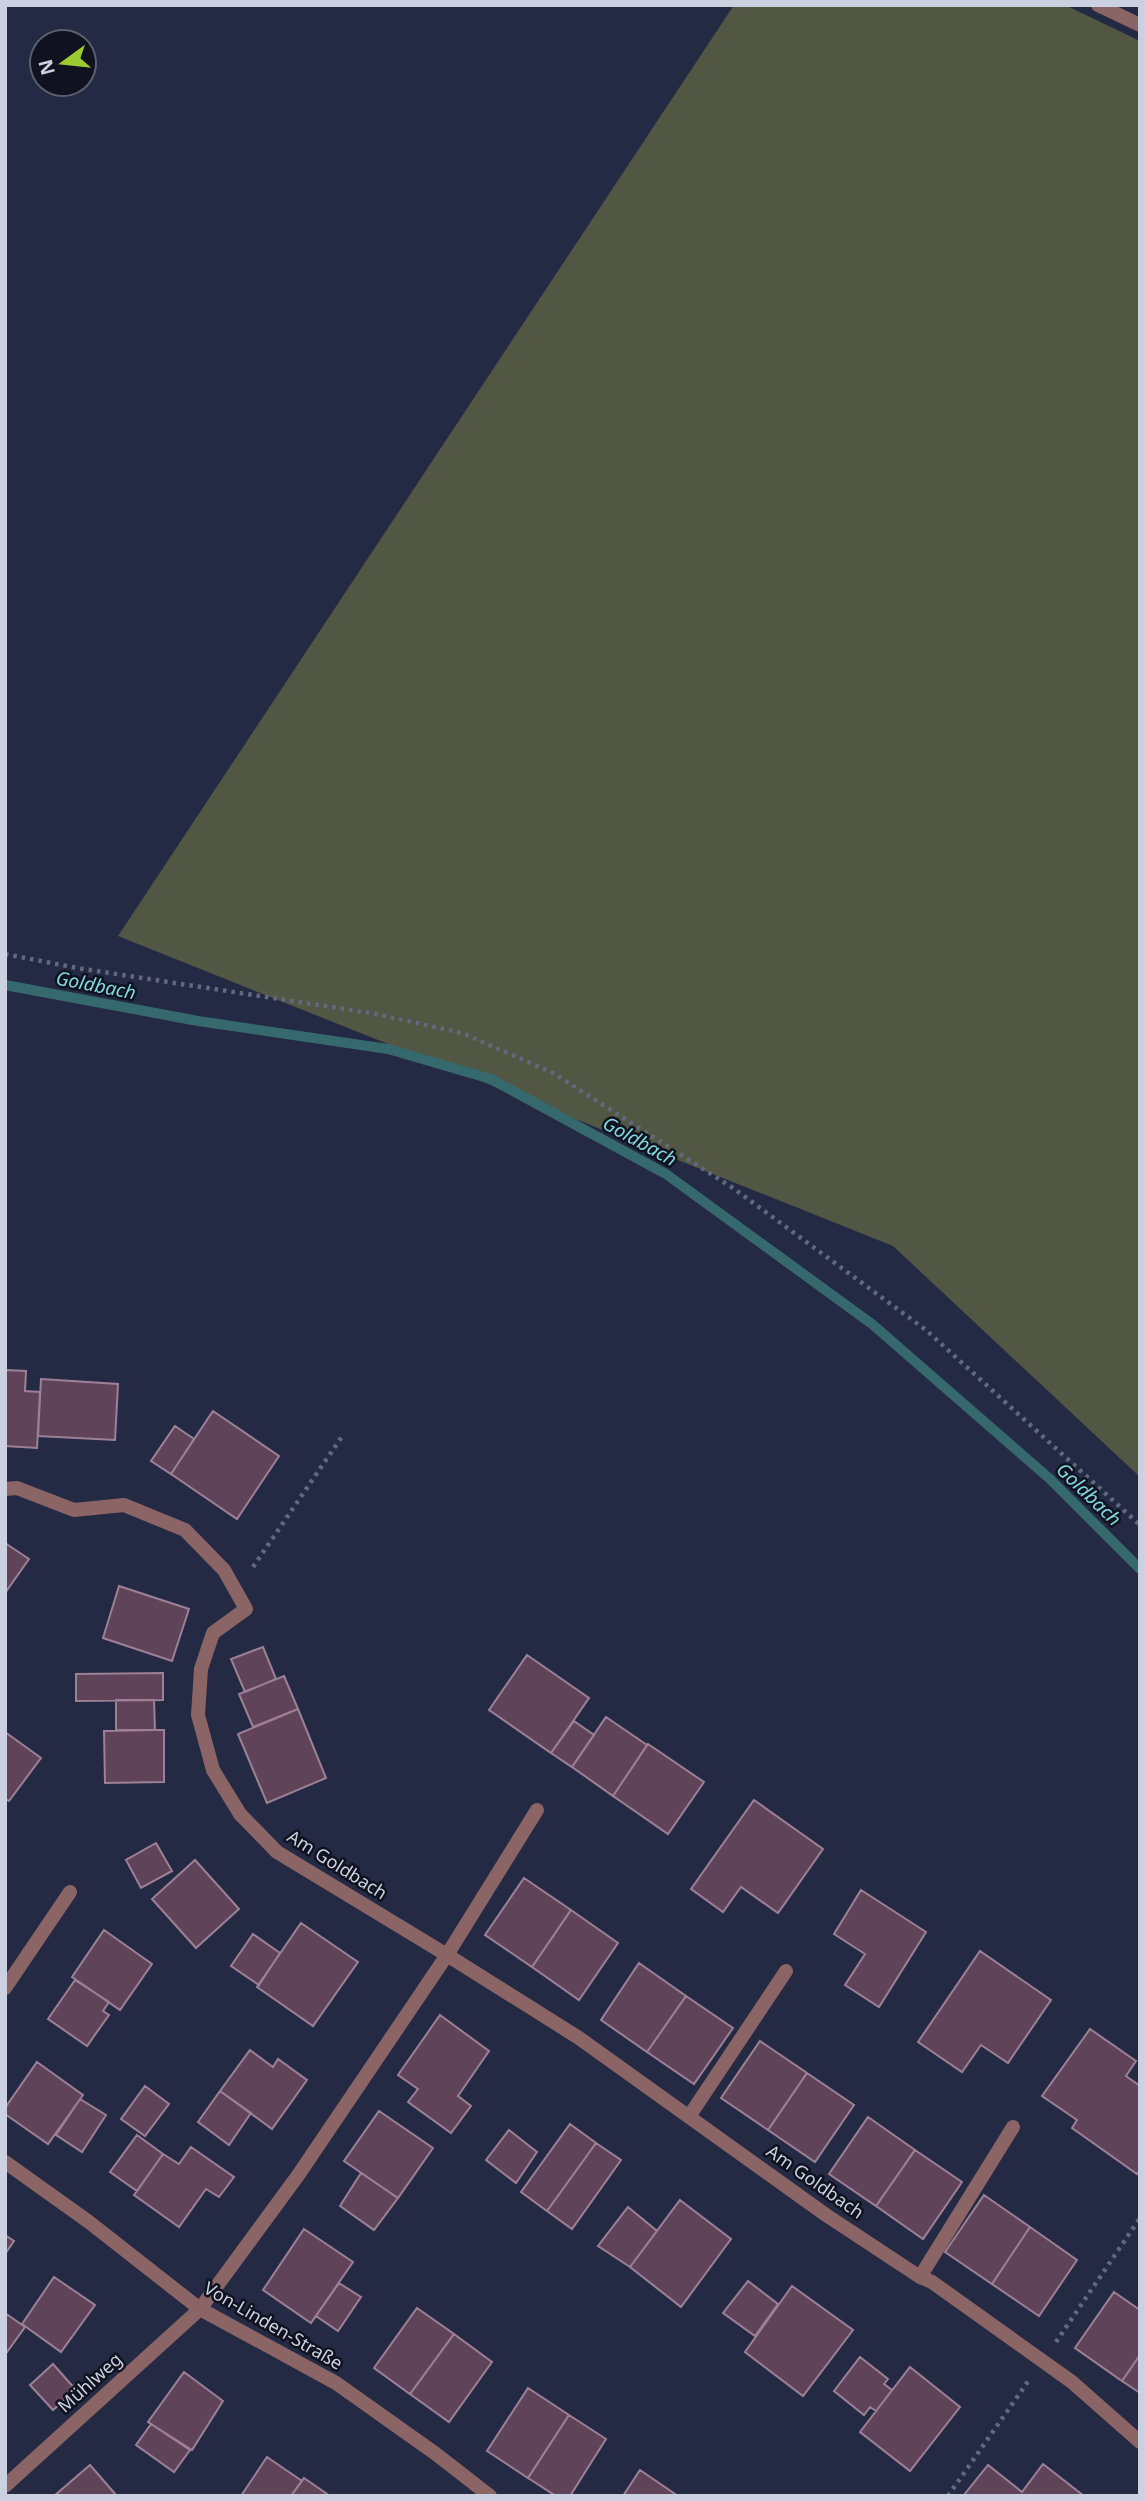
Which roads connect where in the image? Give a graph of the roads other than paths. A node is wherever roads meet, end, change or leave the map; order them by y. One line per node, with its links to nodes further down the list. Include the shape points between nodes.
1 (1098, 5): 2 (street)
2 (1140, 25)
3 (5, 1489): 6 (street, Am Goldbach, via 17,1488 74,1510 124,1505 185,1530 224,1570 246,1609 213,1633 201,1669 198,1715 213,1770 240,1814 277,1852)
4 (537, 1810): 6 (street)
5 (70, 1892): 8 (street)
6 (447, 1955): 9 (street, Am Goldbach); 13 (street, via 299,2174)
7 (786, 1970): 9 (street)
8 (5, 1988)
9 (690, 2115): 12 (street, Am Goldbach)
10 (1013, 2127): 12 (street)
11 (5, 2162): 13 (street, Von-Linden-Straße)
12 (920, 2277): 14 (street, Am Goldbach, via 1072,2382)
13 (200, 2309): 15 (street, Mühlweg); 16 (street, Von-Linden-Straße, via 336,2383)
14 (1140, 2442)
15 (5, 2486)
16 (490, 2496)

